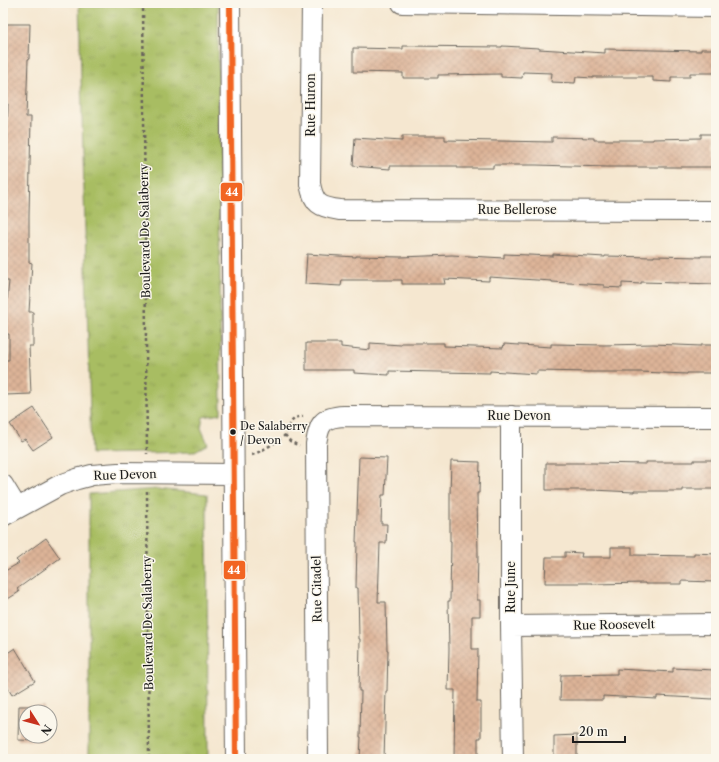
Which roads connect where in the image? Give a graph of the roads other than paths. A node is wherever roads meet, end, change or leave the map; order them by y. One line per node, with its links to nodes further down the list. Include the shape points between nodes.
1 (230, 3): 10 (street)
2 (312, 3): 5 (street, Rue Huron, via 310,184 313,196)
3 (402, 3): 4 (street)
4 (716, 7)
5 (319, 204): 6 (street, Rue Bellerose, via 340,210)
6 (716, 211)
7 (511, 416): 8 (street, Rue Devon); 9 (street, Rue Devon, via 344,416); 14 (street, Rue June)
8 (716, 417)
9 (324, 422): 16 (street, Rue Citadel, via 318,431 316,444)
10 (233, 474): 12 (street, Rue Devon, via 118,473 92,476 60,485); 15 (street)
11 (3, 485): 12 (street)
12 (10, 512)
13 (716, 624): 14 (street, Rue Roosevelt)
14 (511, 626): 17 (street, Rue June)
15 (236, 759)
16 (318, 759)
17 (513, 759)

